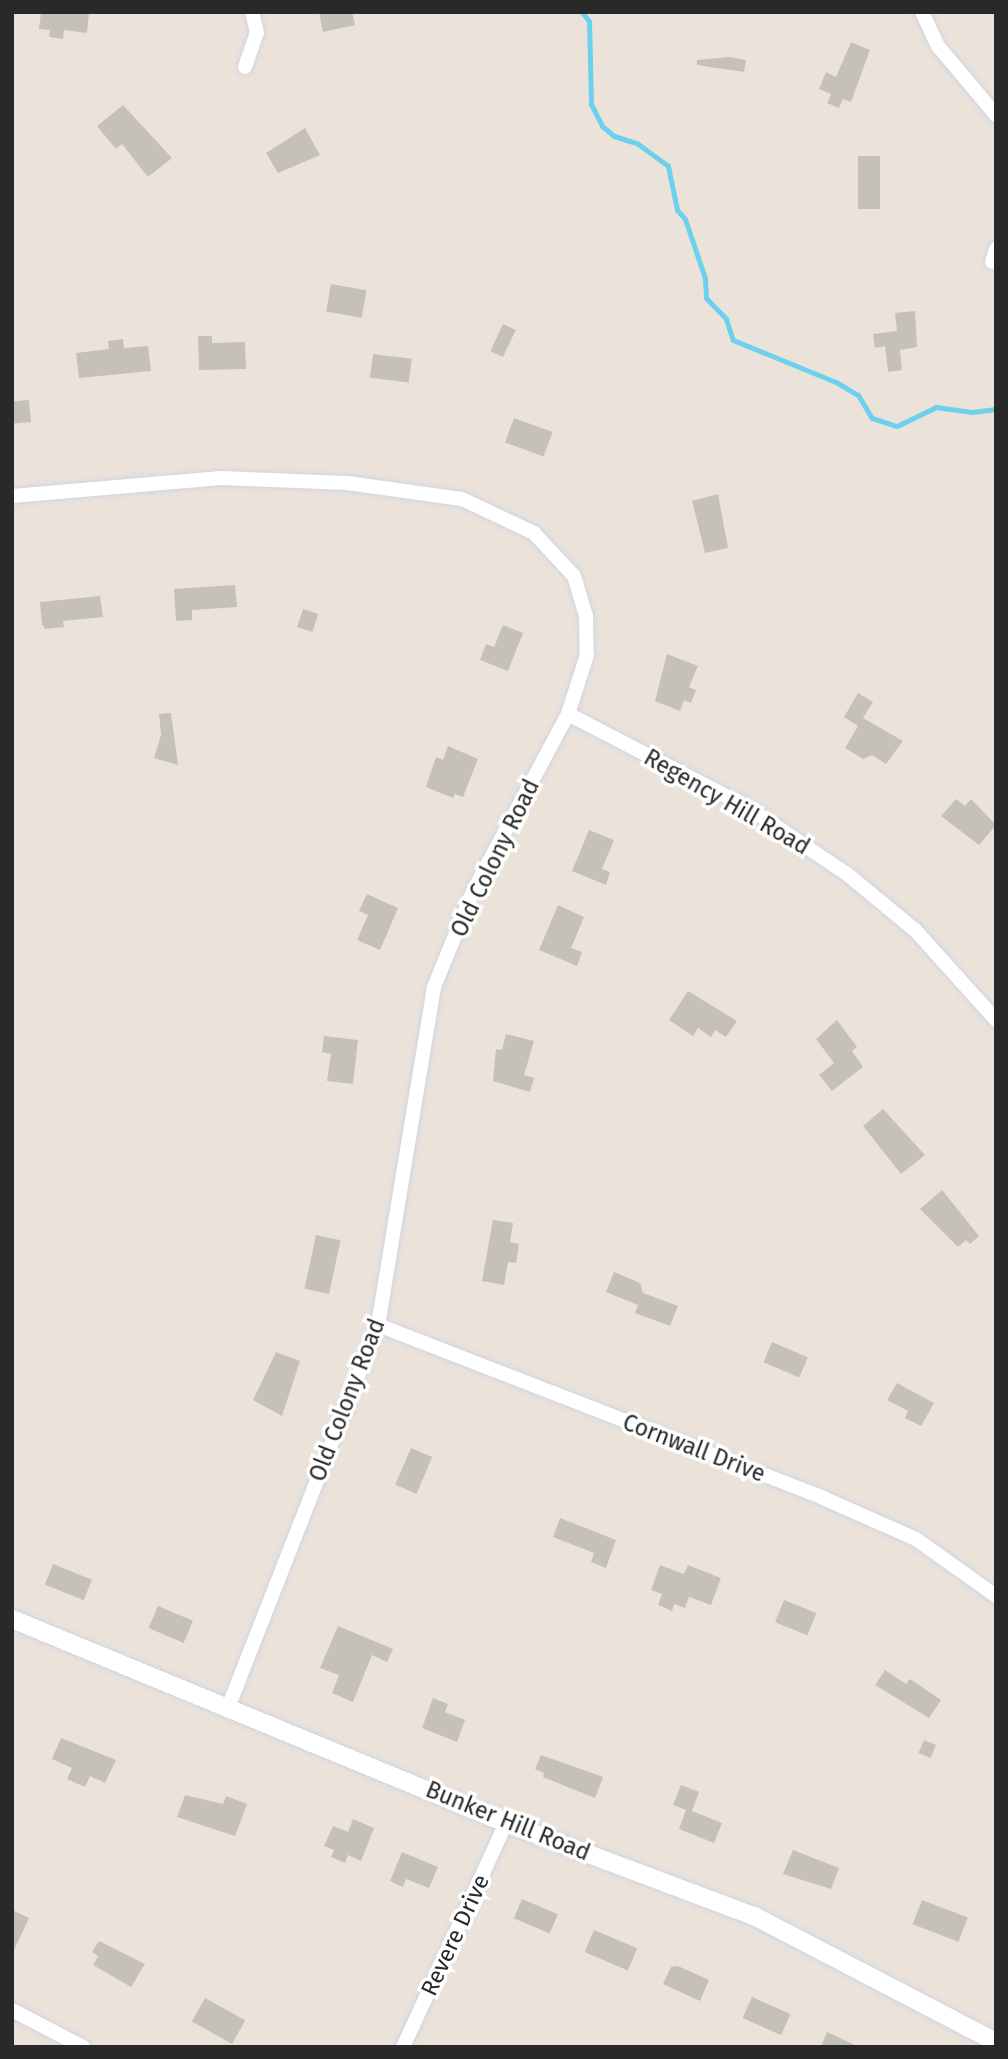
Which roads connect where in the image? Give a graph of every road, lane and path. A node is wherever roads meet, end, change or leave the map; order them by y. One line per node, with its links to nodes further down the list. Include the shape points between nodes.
1 (252, 12): 3 (street, via 257,33)
2 (922, 12): 4 (street, via 938,46)
3 (245, 67)
4 (996, 115)
5 (12, 496): 6 (street, Old Colony Road, via 221,478 347,483 462,499 534,533 574,576 586,617 587,654)
6 (568, 714): 7 (street, Regency Hill Road, via 748,808 847,874 915,930); 8 (street, Old Colony Road, via 474,889 434,987)
7 (996, 1020)
8 (378, 1325): 9 (street, Cornwall Drive, via 835,1503 916,1539); 11 (street, Old Colony Road)
9 (996, 1596)
10 (12, 1619): 11 (street, Bunker Hill Road)
11 (229, 1705): 12 (street, Bunker Hill Road)
12 (506, 1823): 14 (street, Bunker Hill Road, via 754,1916); 16 (street, Revere Drive)
13 (12, 2010): 15 (street)
14 (996, 2042)
15 (83, 2047)
16 (403, 2047)

